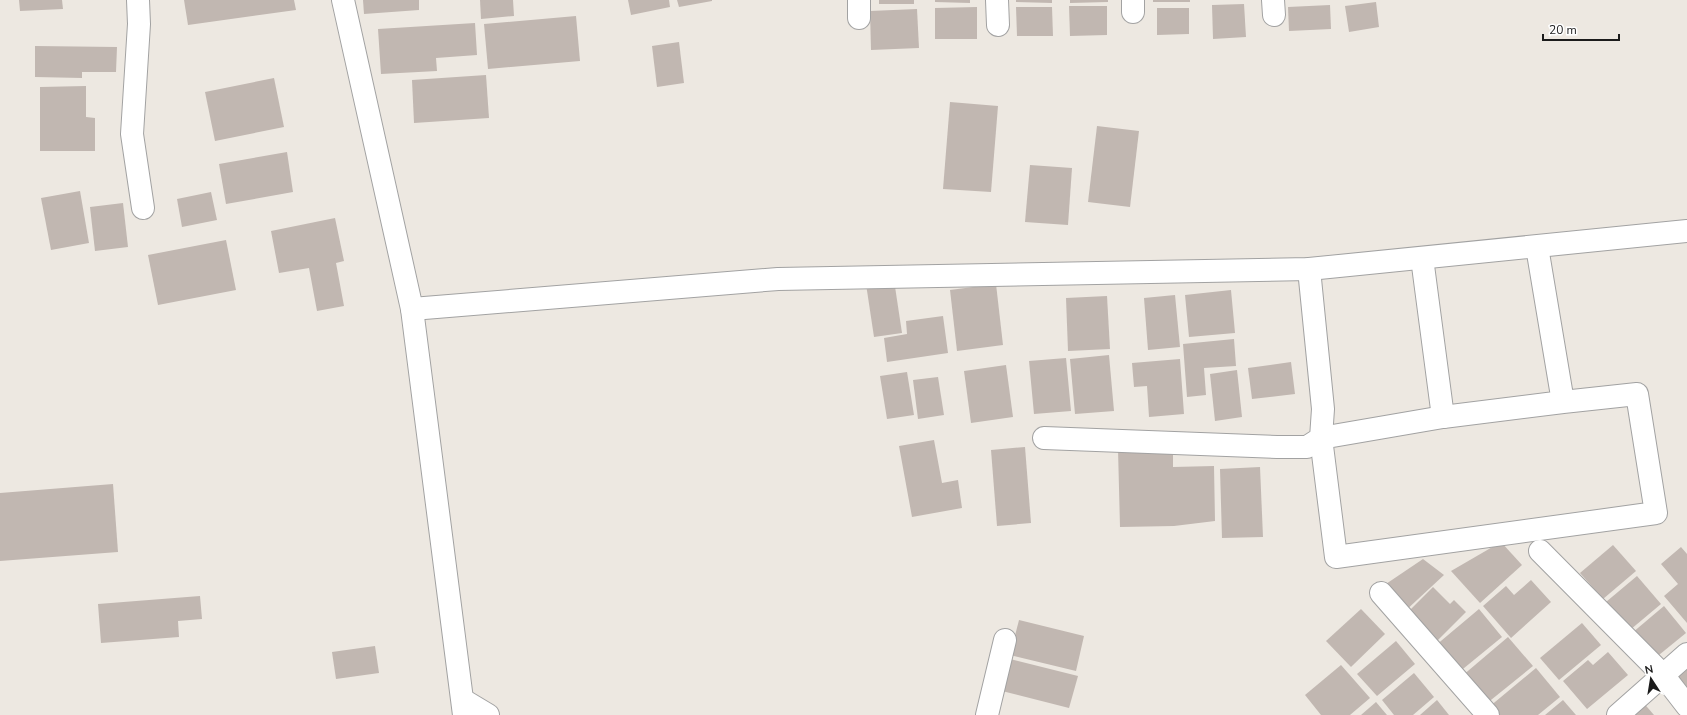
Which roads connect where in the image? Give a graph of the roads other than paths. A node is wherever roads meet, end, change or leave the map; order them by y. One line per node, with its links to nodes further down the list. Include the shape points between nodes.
1 (138, 0): 5 (street, via 139,24 132,134)
2 (343, 0): 10 (street)
3 (997, 0): 4 (street)
4 (998, 25)
5 (143, 208)
6 (1687, 231): 7 (street)
7 (1537, 247): 8 (street); 11 (street)
8 (1422, 258): 9 (street); 12 (street)
9 (1309, 268): 10 (street, via 778,279); 14 (street, via 1323,409)
10 (412, 309): 21 (street)
11 (1563, 402): 12 (street); 14 (street, via 1637,394 1656,513 1336,557)
12 (1443, 417): 14 (street)
13 (1044, 438): 14 (street, via 1307,447)
14 (1321, 438)
15 (1540, 551): 19 (street)
16 (1381, 593): 24 (street)
17 (1005, 640): 23 (street)
18 (1687, 654): 19 (street)
19 (1664, 675): 20 (street); 25 (street)
20 (1687, 706)
21 (464, 707): 22 (street)
22 (488, 715)
23 (987, 715)
24 (1488, 715)
25 (1618, 715)

